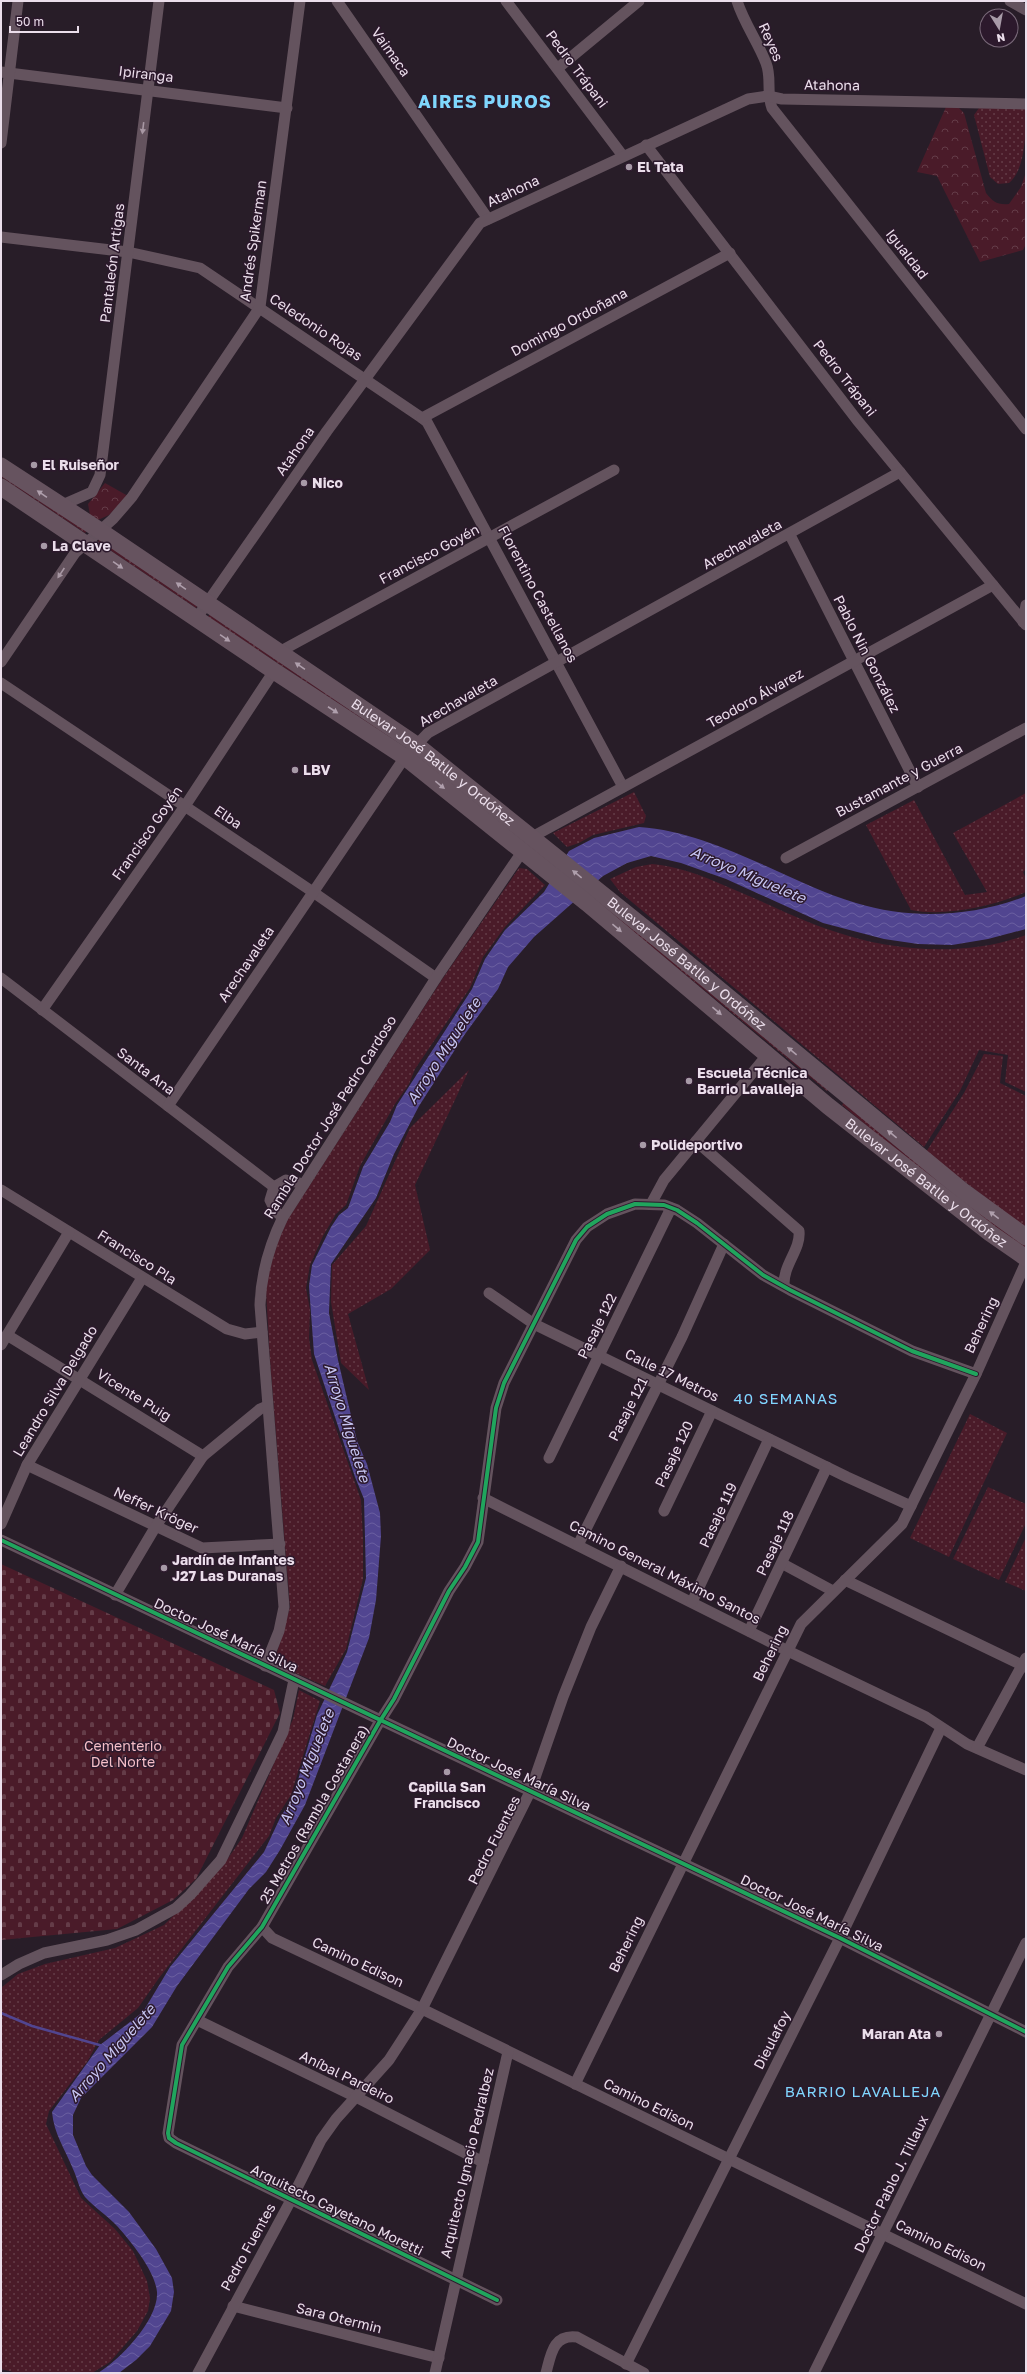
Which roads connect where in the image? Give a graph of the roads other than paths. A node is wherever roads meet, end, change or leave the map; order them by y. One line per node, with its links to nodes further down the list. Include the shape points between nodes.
1 (18, 1): 11 (street)
2 (159, 1): 12 (street, Pantaleón Artigas)
3 (300, 1): 15 (street, Andrés Spikerman)
4 (337, 1): 19 (street, Vaimaca)
5 (506, 1): 10 (street, Pedro Trápani)
6 (737, 1): 13 (street, Reyes, via 766,64 769,77)
7 (1010, 1): 9 (street)
8 (637, 2): 10 (street)
9 (1026, 10)
10 (558, 68): 18 (street, Pedro Trápani)
11 (5, 72): 12 (street, Ipiranga); 16 (street)
12 (148, 89): 15 (street, Ipiranga); 21 (street, Pantaleón Artigas, one-way to 21)
13 (768, 96): 14 (street, Atahona, via 782,99); 17 (street, Atahona, via 748,99); 26 (street, Igualdad, via 772,108)
14 (1026, 104)
15 (287, 108): 23 (street, Andrés Spikerman)
16 (1, 143)
17 (646, 145): 18 (street, Atahona); 22 (street, Pedro Trápani)
18 (623, 156): 19 (street, Atahona)
19 (488, 219): 24 (street, Atahona, via 480,223)
20 (1, 236): 21 (street, Celedonio Rojas)
21 (128, 252): 23 (street, Celedonio Rojas, via 200,268); 31 (street, Pantaleón Artigas, via 98,483 87,495)
22 (730, 254): 25 (street, Domingo Ordoñana); 29 (street, Pedro Trápani)
23 (260, 307): 24 (street, Celedonio Rojas); 32 (street, Andrés Spikerman, via 140,487)
24 (366, 380): 25 (street, Celedonio Rojas); 37 (street, Atahona)
25 (422, 418): 34 (street, Florentino Castellanos, via 427,422)
26 (1026, 429)
27 (1, 466): 31 (main road, Bulevar José Batlle y Ordóñez, one-way to 27)
28 (614, 470): 34 (street, Francisco Goyén)
29 (900, 472): 33 (street, Arechavaleta); 36 (street, Pedro Trápani)
30 (1, 487): 35 (main road, Bulevar José Batlle y Ordóñez)
31 (60, 506): 32 (main road, Bulevar José Batlle y Ordóñez)
32 (99, 530): 35 (street); 37 (main road, Bulevar José Batlle y Ordóñez, one-way to 32)
33 (790, 535): 42 (street, Pablo Nin González); 44 (street, Arechavaleta)
34 (490, 537): 41 (street, Francisco Goyén); 44 (street, Florentino Castellanos)
35 (86, 543): 39 (main road, Bulevar José Batlle y Ordóñez, one-way to 39); 43 (street, one-way to 43, via 75,552)
36 (993, 585): 40 (street, Pedro Trápani); 42 (street, Teodoro Álvarez)
37 (206, 603): 39 (street, Atahona); 41 (main road, Bulevar José Batlle y Ordóñez)
38 (1026, 605): 40 (street)
39 (196, 619): 45 (main road, Bulevar José Batlle y Ordóñez, one-way to 45)
40 (1024, 623)
41 (279, 652): 48 (main road, Bulevar José Batlle y Ordóñez, one-way to 41)
42 (854, 661): 49 (street, Teodoro Álvarez); 50 (street, Pablo Nin González)
43 (1, 662)
44 (558, 663): 48 (street, Arechavaleta, via 428,733); 49 (street, Florentino Castellanos)
45 (274, 671): 48 (main road, Bulevar José Batlle y Ordóñez, one-way to 48); 51 (street, Francisco Goyén)
46 (1, 684): 51 (street, Elba)
47 (1026, 728): 50 (street, Bustamante y Guerra)
48 (410, 751): 52 (main road, Bulevar José Batlle y Ordóñez); 53 (main road, Bulevar José Batlle y Ordóñez, one-way to 53); 55 (street, Arechavaleta)
49 (623, 787): 52 (street, Teodoro Álvarez)
50 (918, 787): 54 (street, Bustamante y Guerra)
51 (185, 806): 55 (street, Elba); 59 (street, Francisco Goyén)
52 (532, 837): 56 (main road, Bulevar José Batlle y Ordóñez, one-way to 52, via 556,857)
53 (522, 852): 56 (main road, Bulevar José Batlle y Ordóñez, via 544,869); 58 (street, Rambla Doctor José Pedro Cardoso)
54 (786, 858)
55 (313, 892): 58 (street, Elba); 62 (street, Arechavaleta)
56 (593, 897): 60 (main road, Bulevar José Batlle y Ordóñez, one-way to 60); 61 (main road, Bulevar José Batlle y Ordóñez, one-way to 56)
57 (1, 978): 59 (street, Santa Ana)
58 (436, 978): 65 (street, Rambla Doctor José Pedro Cardoso)
59 (42, 1010): 62 (street, Santa Ana)
60 (768, 1054): 63 (main road, Bulevar José Batlle y Ordóñez); 64 (street)
61 (841, 1091): 63 (street); 72 (main road, Bulevar José Batlle y Ordóñez, one-way to 61, via 964,1192)
62 (168, 1106): 66 (street, Santa Ana)
63 (828, 1106): 74 (main road, Bulevar José Batlle y Ordóñez, via 990,1233)
64 (696, 1141): 68 (street, via 664,1180); 76 (street, via 799,1232 798,1243)
65 (304, 1184): 66 (street, via 286,1180); 70 (street, Rambla Doctor José Pedro Cardoso)
66 (274, 1187): 70 (street, via 270,1200 276,1212)
67 (1, 1190): 71 (street, Francisco Pla)
68 (651, 1204): 69 (street, 25 Metros (Rambla Costanera)); 81 (street, 25 Metros (Rambla Costanera), via 635,1204 607,1214 587,1227 570,1252)
69 (671, 1208): 73 (street, 25 Metros (Rambla Costanera), via 697,1223); 85 (street, Pasaje 122)
70 (282, 1217): 82 (street, Rambla Doctor José Pedro Cardoso, via 263,1271 260,1305)
71 (69, 1232): 78 (street, Francisco Pla); 83 (street)
72 (1026, 1237)
73 (724, 1244): 77 (street, 25 Metros (Rambla Costanera)); 88 (street, Pasaje 121)
74 (1026, 1258)
75 (1026, 1262): 86 (street, Behering)
76 (786, 1268): 77 (street); 79 (street)
77 (768, 1277): 79 (street, 25 Metros (Rambla Costanera))
78 (142, 1278): 82 (street, Francisco Pla, via 226,1329 245,1334); 87 (street, Leandro Silva Delgado)
79 (784, 1286): 86 (street, 25 Metros (Rambla Costanera), via 912,1351)
80 (489, 1293): 81 (street, Calle 17 Metros)
81 (534, 1324): 85 (street, Calle 17 Metros); 96 (street, 25 Metros (Rambla Costanera), via 504,1383 496,1408)
82 (262, 1332): 89 (street, Rambla Doctor José Pedro Cardoso)
83 (7, 1334): 84 (street); 87 (street, Vicente Puig)
84 (1, 1345)
85 (599, 1356): 88 (street, Calle 17 Metros); 93 (street, Pasaje 122)
86 (976, 1374): 97 (street, Behering)
87 (79, 1378): 92 (street, Vicente Puig); 94 (street, Leandro Silva Delgado)
88 (657, 1384): 90 (street, Calle 17 Metros); 103 (street, Pasaje 121)
89 (267, 1406): 92 (street); 102 (street, Rambla Doctor José Pedro Cardoso)
90 (712, 1411): 91 (street, Calle 17 Metros); 98 (street, Pasaje 120)
91 (769, 1439): 95 (street, Calle 17 Metros); 109 (street, Pasaje 119)
92 (203, 1456): 100 (street)
93 (550, 1458)
94 (27, 1465): 99 (street, Leandro Silva Delgado); 100 (street, Neffer Kröger)
95 (827, 1467): 97 (street, Calle 17 Metros); 104 (street, Pasaje 118)
96 (483, 1498): 103 (street, Camino General Máximo Santos); 115 (street, 25 Metros (Rambla Costanera), via 478,1542 466,1568 449,1591 394,1699)
97 (911, 1506): 106 (street, Behering, via 902,1524 892,1536)
98 (664, 1511)
99 (1, 1524)
100 (156, 1526): 102 (street, Neffer Kröger, via 202,1548); 108 (street)
101 (1, 1540): 108 (street, Doctor José María Silva)
102 (280, 1544): 113 (street, Rambla Doctor José Pedro Cardoso, via 283,1620)
103 (578, 1545): 105 (street, Camino General Máximo Santos)
104 (782, 1564): 107 (street); 110 (street, Pasaje 118)
105 (621, 1566): 109 (street, Camino General Máximo Santos); 119 (street, Pedro Fuentes, via 591,1627 563,1696)
106 (845, 1580): 107 (street, Behering); 112 (street)
107 (833, 1591): 111 (street, Behering, via 801,1624)
108 (115, 1595): 113 (street, Doctor José María Silva)
109 (692, 1602): 110 (street, Camino General Máximo Santos)
110 (749, 1631): 111 (street, Camino General Máximo Santos)
111 (788, 1651): 116 (street, Camino General Máximo Santos, via 926,1717); 120 (street, Behering)
112 (1025, 1664): 117 (street)
113 (265, 1666): 114 (street, Doctor José María Silva)
114 (294, 1680): 115 (street, Doctor José María Silva); 124 (street, via 283,1732 221,1860 190,1895 176,1908 136,1930 107,1940 44,1953)
115 (380, 1720): 119 (street, Doctor José María Silva); 121 (street, 25 Metros (Rambla Costanera))
116 (941, 1728): 117 (street, Camino General Máximo Santos); 122 (street, Dieulafoy)
117 (977, 1748): 118 (street, Camino General Máximo Santos)
118 (1026, 1770)
119 (530, 1792): 120 (street, Doctor José María Silva); 125 (street, Pedro Fuentes)
120 (682, 1863): 122 (street, Doctor José María Silva); 130 (street, Behering)
121 (262, 1927): 125 (street, Camino Edison, via 272,1938); 127 (street, 25 Metros (Rambla Costanera), via 228,1967)
122 (840, 1938): 126 (street, Doctor José María Silva); 133 (street, Dieulafoy)
123 (1026, 1943): 126 (street, Doctor Pablo J. Tillaux)
124 (1, 1975)
125 (422, 2009): 129 (street, Camino Edison); 131 (street, Pedro Fuentes, via 396,2052)
126 (992, 2015): 128 (street, Doctor José María Silva); 136 (street, Doctor Pablo J. Tillaux)
127 (197, 2020): 131 (street, Aníbal Pardeiro); 132 (street, 25 Metros (Rambla Costanera), via 182,2045 179,2056)
128 (1026, 2032)
129 (508, 2052): 130 (street, Camino Edison); 134 (street, Arquitecto Ignacio Pedralbez)
130 (575, 2084): 133 (street, Camino Edison)
131 (356, 2097): 134 (street, Aníbal Pardeiro); 135 (street, Pedro Fuentes, via 321,2140)
132 (169, 2138): 135 (street, Arquitecto Cayetano Moretti)
133 (729, 2159): 136 (street, Camino Edison); 142 (street, Dieulafoy)
134 (483, 2162): 137 (street, Arquitecto Ignacio Pedralbez)
135 (291, 2200): 137 (street, Arquitecto Cayetano Moretti); 140 (street, Pedro Fuentes)
136 (883, 2233): 139 (street, Camino Edison); 147 (street, Doctor Pablo J. Tillaux)
137 (456, 2281): 138 (street, Arquitecto Cayetano Moretti); 141 (street, Arquitecto Ignacio Pedralbez)
138 (497, 2300)
139 (1026, 2304)
140 (233, 2306): 141 (street, Sara Otermin); 143 (street, Pedro Fuentes)
141 (439, 2358): 144 (street, Arquitecto Ignacio Pedralbez)
142 (626, 2364): 145 (street, via 577,2337 562,2338 553,2348); 146 (street)
143 (198, 2373)
144 (435, 2373)
145 (546, 2373)
146 (644, 2373)
147 (814, 2373)

